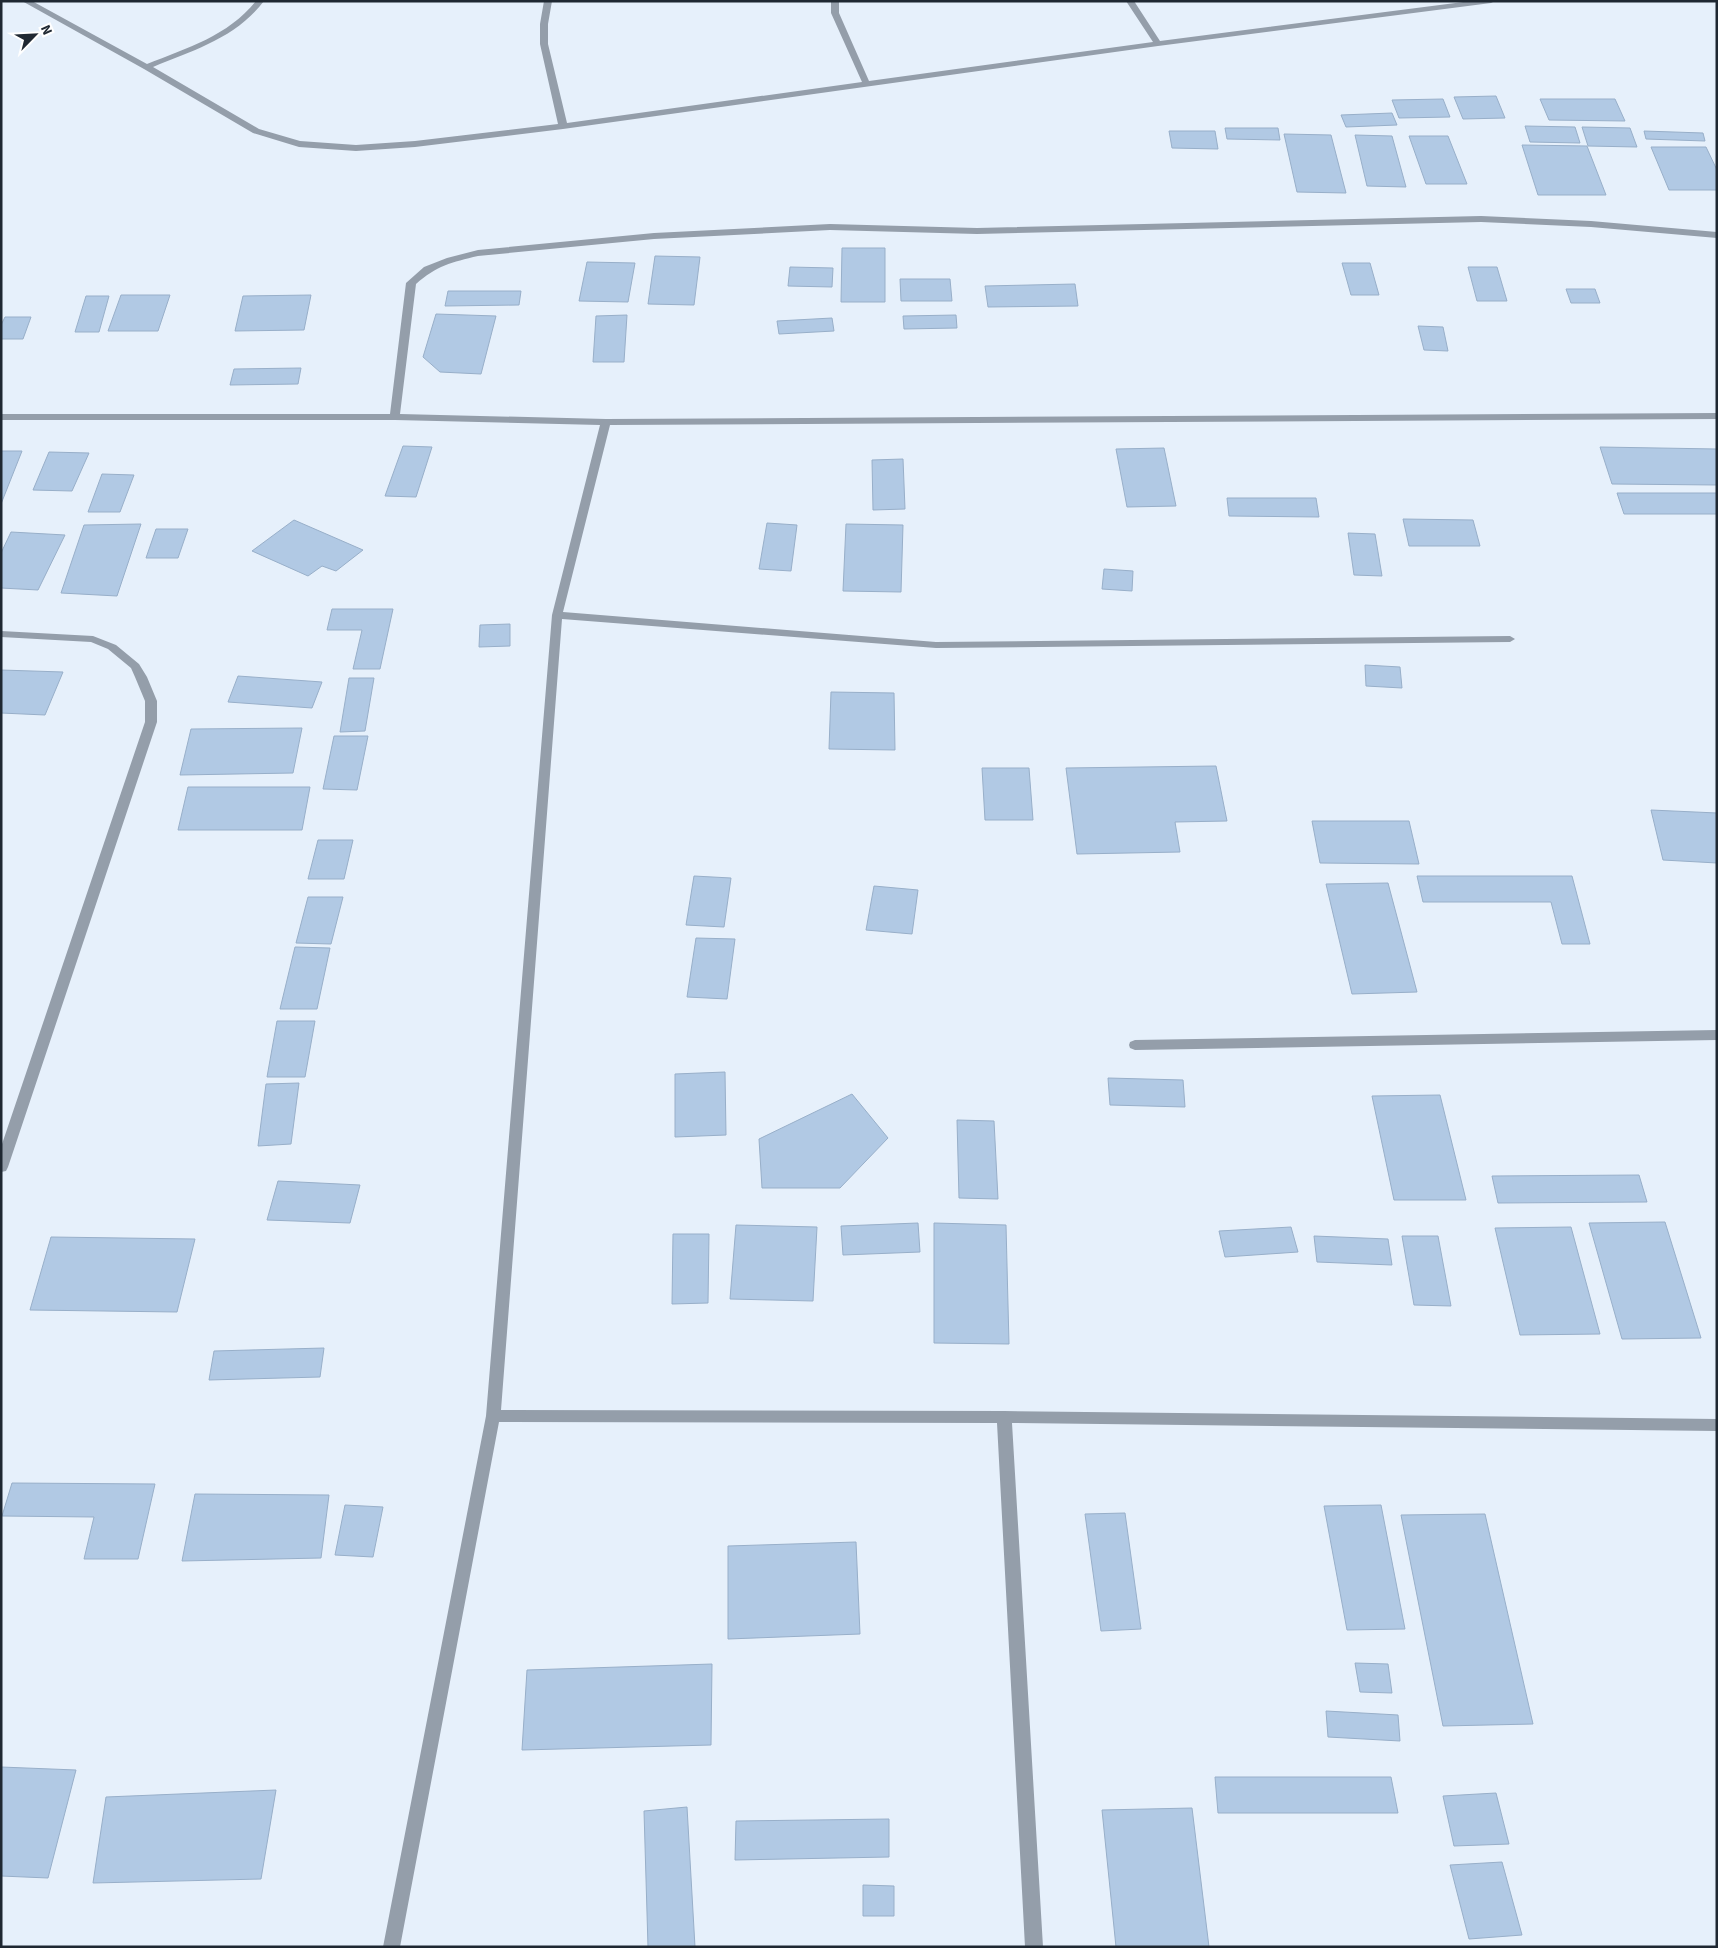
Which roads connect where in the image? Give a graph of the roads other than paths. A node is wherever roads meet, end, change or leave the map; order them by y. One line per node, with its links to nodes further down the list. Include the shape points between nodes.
1 (26, 1): 8 (street)
2 (260, 1): 8 (street, via 251,15 227,32)
3 (548, 1): 10 (street, via 544,44)
4 (835, 1): 9 (street, via 835,13)
5 (1130, 1): 7 (street)
6 (1491, 1): 7 (street)
7 (1158, 44): 9 (street)
8 (147, 67): 10 (street, via 256,132 300,144 356,148 416,144)
9 (866, 83): 10 (street)
10 (564, 126)
11 (1717, 235): 12 (street, via 1592,224 1481,219 977,231 830,227 654,236 478,253 427,269 412,283)
12 (394, 416): 14 (street); 15 (street)
13 (1717, 416): 15 (street)
14 (1, 417)
15 (606, 422): 16 (street)
16 (557, 615): 18 (street, via 936,645); 22 (street)
17 (1, 634): 21 (street, via 93,639 112,648 135,666 151,700 151,722)
18 (1510, 640)
19 (1717, 1035): 20 (street)
20 (1135, 1045)
21 (1, 1168)
22 (493, 1416): 23 (street); 25 (street)
23 (1004, 1417): 24 (street); 26 (street)
24 (1717, 1425)
25 (391, 1947)
26 (1034, 1947)

